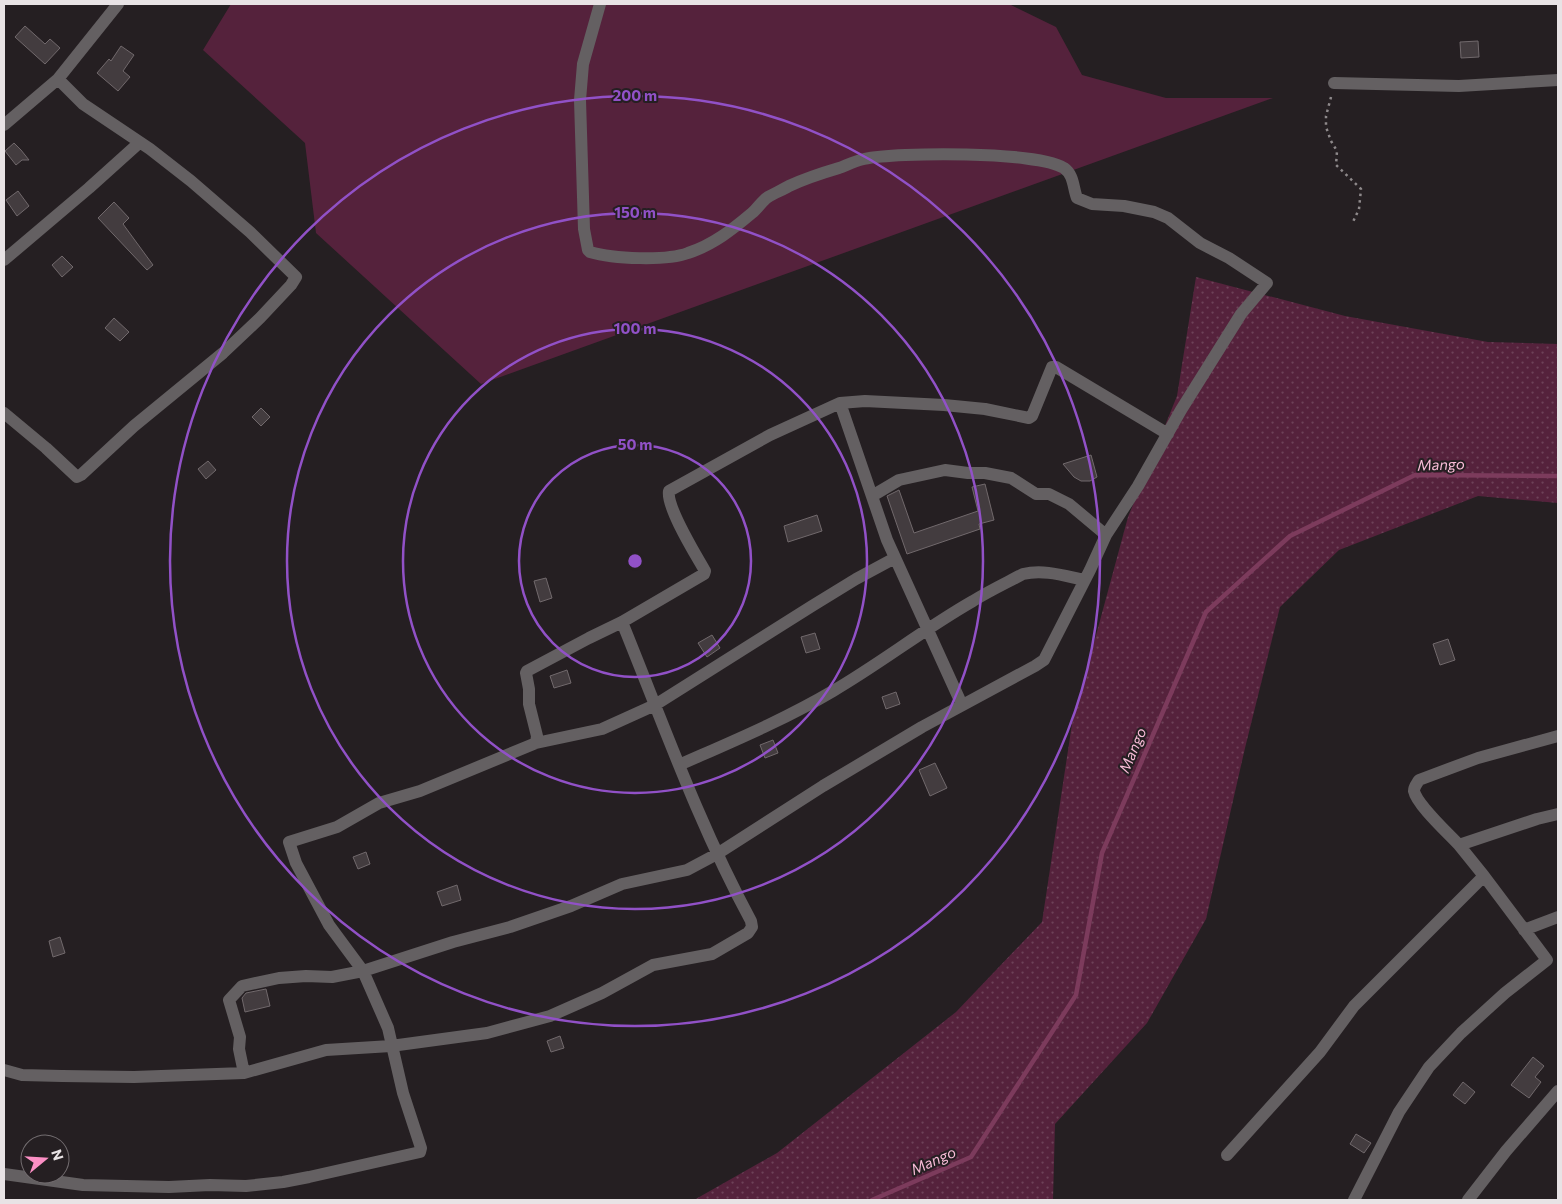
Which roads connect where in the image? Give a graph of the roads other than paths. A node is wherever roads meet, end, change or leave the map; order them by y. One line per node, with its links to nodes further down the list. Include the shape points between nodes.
1 (118, 4): 3 (street)
2 (600, 4): 11 (street, via 582,64 580,100 584,229 590,252 631,258 687,254 717,240 767,198 791,185 864,159 969,155 1055,164 1070,174 1077,198 1084,202 1124,206 1168,218 1200,243 1267,283 1241,314)
3 (58, 79): 6 (street); 7 (street, via 83,104)
4 (1558, 80): 5 (street, via 1459,86)
5 (1334, 83)
6 (4, 125)
7 (139, 143): 8 (street); 10 (street, via 191,181 250,232 294,274 295,280 235,342 77,477)
8 (4, 260)
9 (840, 403): 11 (street, via 944,405 1029,418 1050,370 1056,367); 12 (street); 16 (street, via 770,434 669,490 674,513 704,574)
10 (4, 413)
11 (1168, 434): 13 (street)
12 (872, 496): 13 (street, via 900,480 945,470 984,473 1011,478 1036,494 1049,494 1070,504); 14 (street)
13 (1106, 535): 15 (street)
14 (895, 558): 17 (street); 18 (street)
15 (1085, 580): 17 (street, via 1056,574 1023,574 973,600); 19 (street, via 1044,660)
16 (622, 622): 18 (street); 21 (street, via 527,671 529,704 538,736)
17 (928, 630): 19 (street); 22 (street, via 832,692)
18 (655, 704): 21 (street, via 602,729); 22 (street)
19 (962, 705): 25 (street, via 823,786)
20 (1558, 736): 24 (street, via 1478,758 1419,780 1414,791 1421,804)
21 (536, 743): 29 (street, via 420,791 379,803 337,827 289,842 296,863 329,925)
22 (679, 765): 25 (street)
23 (1558, 814): 24 (street)
24 (1459, 845): 26 (street)
25 (717, 854): 29 (street, via 687,870 622,884 510,927); 30 (street, via 751,921 752,928 748,933 712,954 654,965 550,1016 487,1033)
26 (1484, 876): 28 (street); 34 (street, via 1354,1006 1320,1052)
27 (1558, 917): 28 (street)
28 (1524, 930): 36 (street, via 1546,960 1461,1033 1429,1067 1399,1112)
29 (363, 971): 30 (street, via 388,1028); 32 (street, via 332,977 279,978 242,986 229,1000 240,1037)
30 (392, 1046): 32 (street, via 326,1050); 35 (street, via 403,1093 422,1148 420,1152 292,1180 246,1186 83,1185)
31 (4, 1070): 32 (street, via 22,1075 134,1077)
32 (244, 1073)
33 (1558, 1092): 37 (street)
34 (1227, 1155)
35 (4, 1174)
36 (1354, 1200)
37 (1468, 1200)

